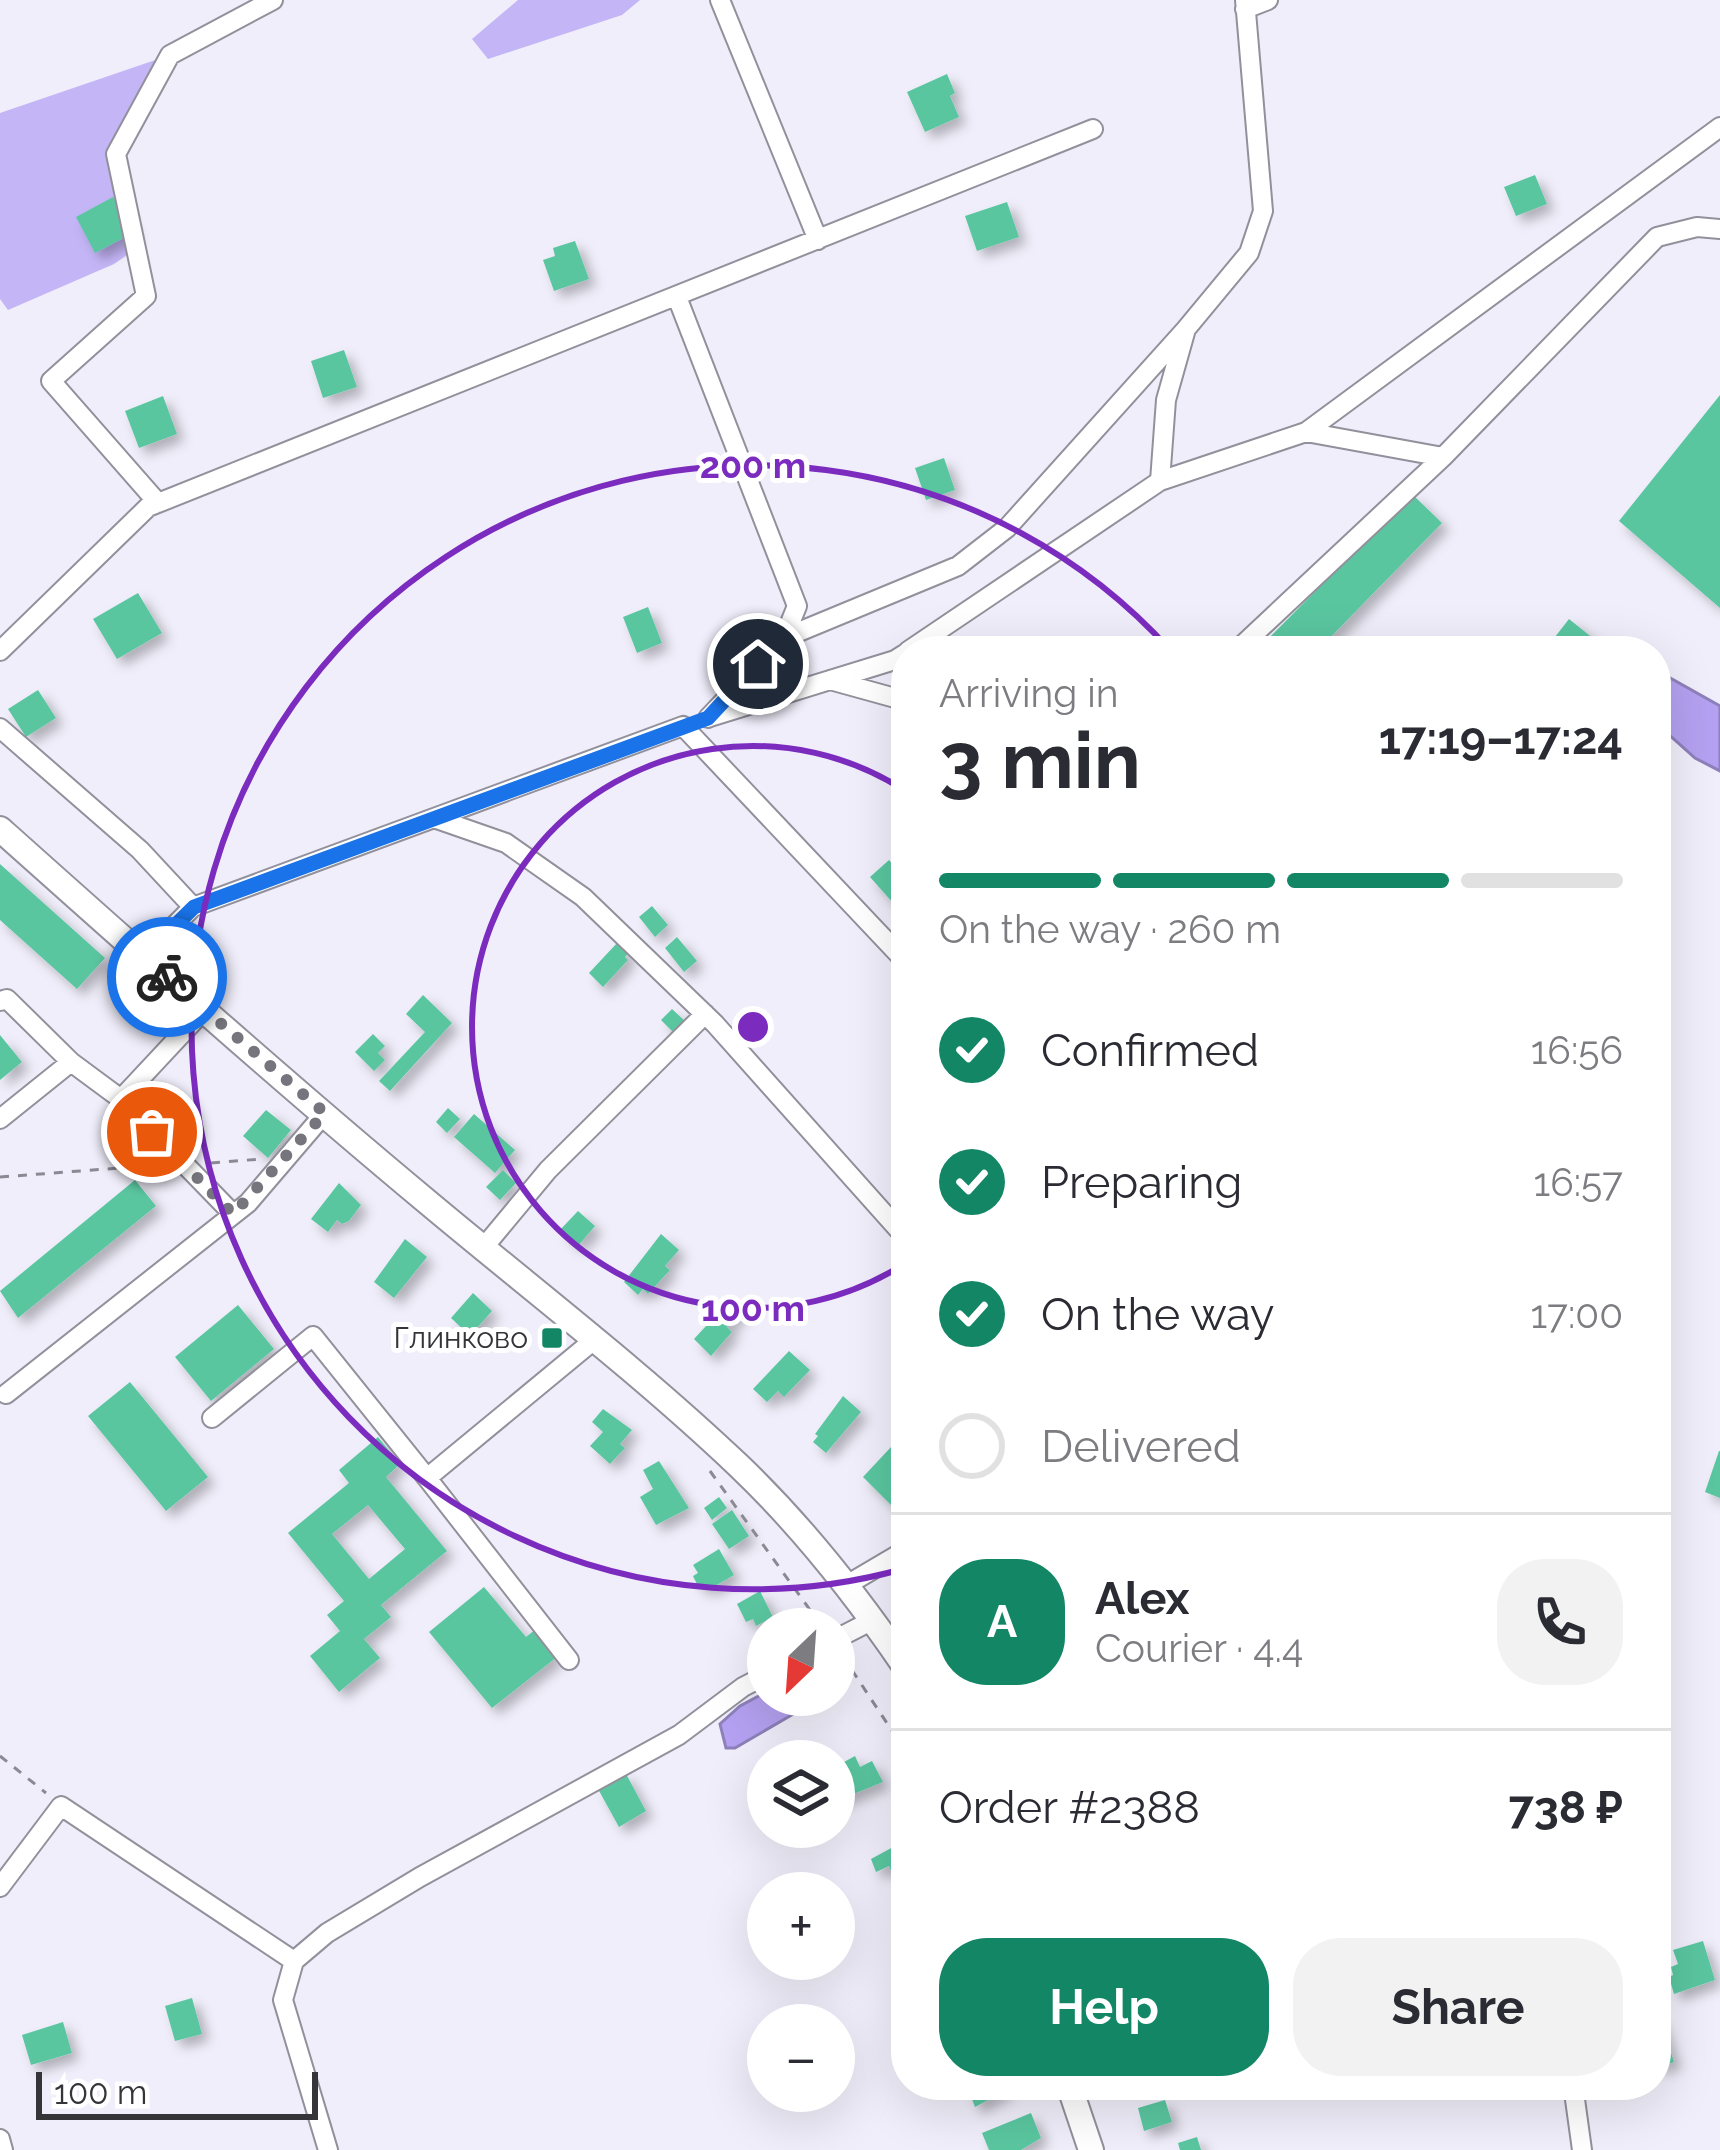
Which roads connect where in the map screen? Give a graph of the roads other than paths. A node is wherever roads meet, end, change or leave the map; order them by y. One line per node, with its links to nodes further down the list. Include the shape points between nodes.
1 (273, 0): 14 (street, via 170,55 116,154 146,296 51,381)
2 (720, 0): 8 (street)
3 (1268, 0): 4 (street)
4 (1245, 5): 10 (street, via 1263,211 1249,254)
5 (1720, 127): 11 (street)
6 (1093, 129): 8 (street)
7 (1720, 229): 12 (street, via 1657,237)
8 (818, 240): 9 (street)
9 (676, 297): 14 (street); 17 (street, via 797,607)
10 (1186, 329): 13 (street, via 1166,400); 17 (street, via 1007,527 958,566)
11 (1306, 432): 12 (street); 13 (street)
12 (1443, 457): 16 (street)
13 (1160, 481): 15 (street)
14 (158, 503): 18 (street)
15 (931, 636)
16 (1252, 636)
17 (784, 638): 22 (street)
18 (0, 651)
19 (891, 661): 20 (street)
20 (830, 680): 21 (street); 22 (street)
21 (891, 696)
22 (708, 718): 23 (street)
23 (683, 726): 25 (street); 28 (street)
24 (0, 728): 27 (street)
25 (434, 818): 27 (street); 32 (street, via 506,843 583,897)
26 (0, 829): 29 (main road)
27 (194, 907): 29 (street)
28 (891, 946)
29 (143, 957): 31 (main road)
30 (0, 1001): 33 (street, via 7,998)
31 (205, 1009): 34 (street); 35 (main road)
32 (705, 1014): 38 (street); 39 (street, via 548,1170)
33 (71, 1062): 34 (street); 36 (street)
34 (121, 1099): 37 (street)
35 (325, 1113): 37 (street); 39 (main road)
36 (0, 1119)
37 (233, 1214): 41 (street)
38 (891, 1221)
39 (484, 1247): 40 (main road)
40 (594, 1340): 43 (street); 45 (main road, via 740,1467)
41 (6, 1394)
42 (212, 1418): 43 (street, via 314,1336)
43 (428, 1478): 49 (street)
44 (891, 1559): 45 (street)
45 (845, 1586): 46 (main road)
46 (873, 1620): 47 (street); 48 (main road)
47 (855, 1630)
48 (891, 1646)
49 (569, 1660)
50 (747, 1685): 52 (street, via 679,1735 327,1933)
51 (0, 1887): 52 (street, via 61,1806)
52 (294, 1961): 57 (street, via 283,2000)
53 (1074, 2100): 58 (main road)
54 (1575, 2100): 59 (street)
55 (0, 2139): 56 (street)
56 (3, 2150)
57 (328, 2150)
58 (1091, 2150)
59 (1582, 2150)

